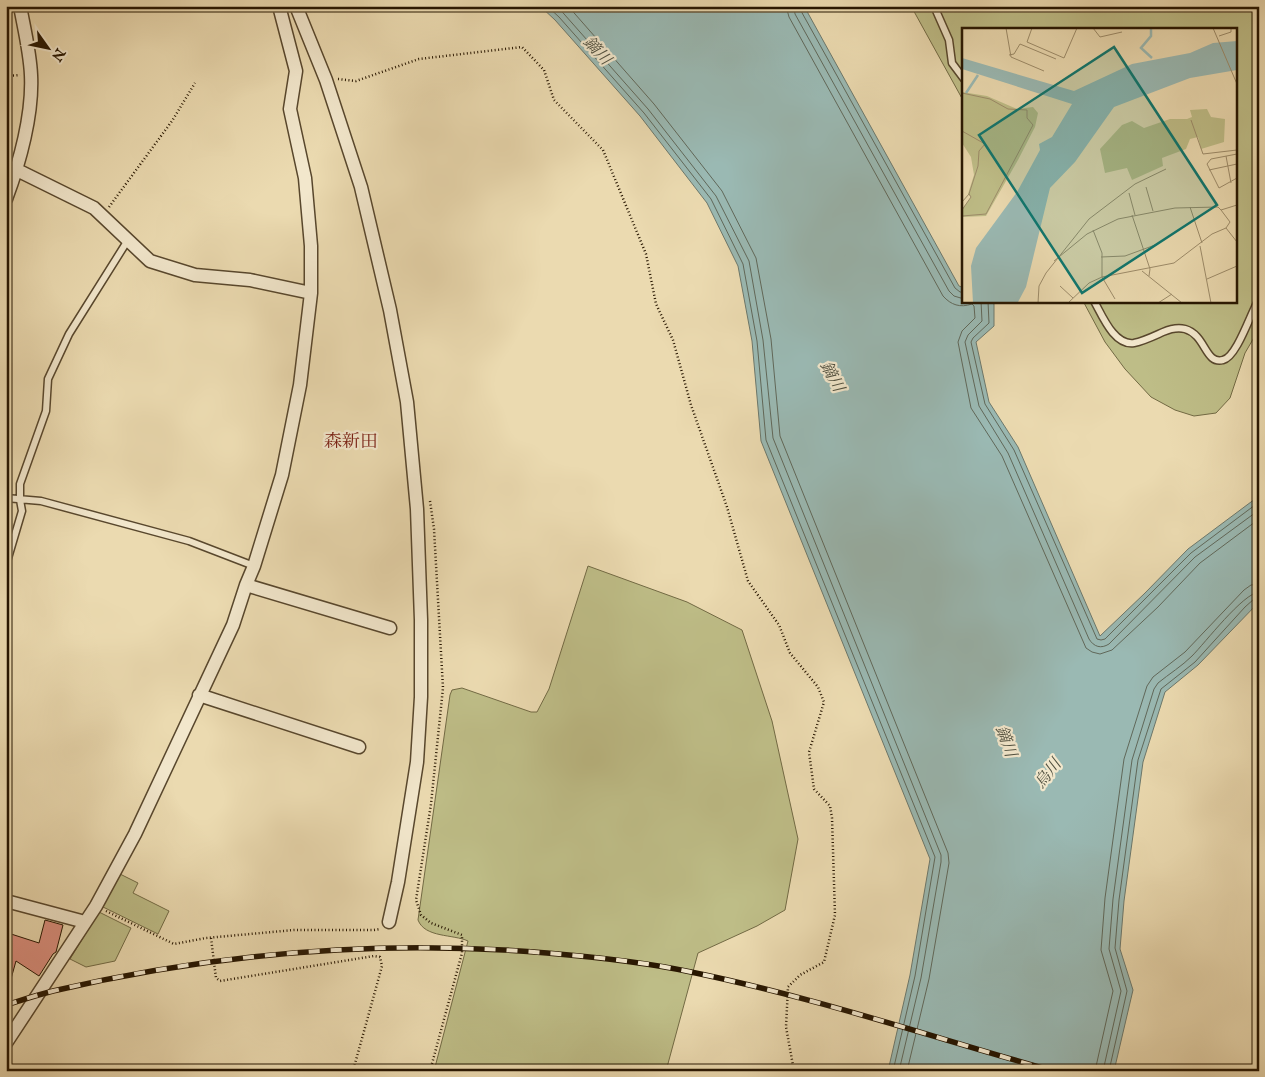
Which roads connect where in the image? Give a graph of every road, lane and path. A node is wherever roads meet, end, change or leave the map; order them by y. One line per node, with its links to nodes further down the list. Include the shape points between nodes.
1 (20, 6): 8 (street, via 31,75 28,117)
2 (279, 6): 12 (street, via 296,71 290,109 305,178)
3 (296, 6): 27 (street, via 326,80 361,187 390,310 407,402 417,509 422,620 421,697 417,762)
4 (934, 6): 5 (lane, via 949,40 952,63)
5 (962, 76)
6 (338, 79): 32 (path, via 356,81 419,59 522,47 544,70 554,100 602,150 646,254 656,304 672,340 748,581 779,625 790,653 818,687 824,702 809,752 814,789 830,806 832,818 835,915 824,962 800,975 788,987 786,1027)
7 (195, 83): 10 (path, via 172,121)
8 (12, 170): 9 (street); 10 (street, via 94,208)
9 (6, 199)
10 (102, 216): 11 (street)
11 (128, 240): 12 (street, via 150,262 195,275 250,280); 16 (lane, via 69,334 48,379 46,410 20,484)
12 (311, 293): 18 (street, via 300,385 282,475)
13 (1259, 299): 14 (lane, via 1235,351 1224,360 1217,361 1196,334 1184,329 1170,329 1135,343 1124,342 1115,335)
14 (1095, 302)
15 (6, 498): 16 (lane)
16 (20, 500): 17 (lane, via 22,511); 18 (lane, via 42,501 189,541)
17 (6, 564)
18 (254, 566): 19 (street)
19 (246, 585): 20 (street); 22 (street, via 233,625)
20 (390, 628)
21 (443, 688): 31 (path, via 431,804 416,900 421,915 431,923 462,935 462,953)
22 (199, 696): 23 (street); 25 (street, via 135,834)
23 (359, 747)
24 (6, 901): 26 (street)
25 (96, 906): 26 (street); 28 (path, via 174,944)
26 (85, 922): 29 (street)
27 (389, 922): 28 (path, via 384,928 374,930 294,930)
28 (211, 938): 30 (path, via 216,978 220,981 374,956 380,958 382,966)
29 (6, 1043)
30 (353, 1071)
31 (430, 1071)
32 (794, 1071)

